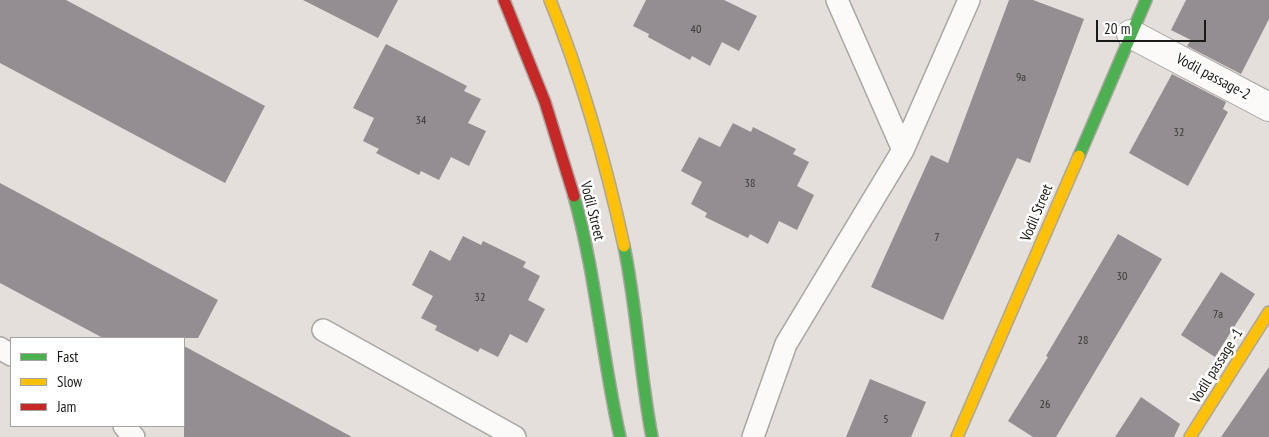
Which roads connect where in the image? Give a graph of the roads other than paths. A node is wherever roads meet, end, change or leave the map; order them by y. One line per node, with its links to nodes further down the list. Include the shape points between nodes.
1 (504, 0): 14 (street, Vodil Street, via 540,87 570,182 593,279)
2 (550, 0): 15 (street, Vodil Street, via 575,70 615,207 639,336)
3 (837, 0): 8 (lane)
4 (969, 0): 8 (lane)
5 (1146, 0): 6 (street, Vodil Street)
6 (1131, 34): 7 (street, Vodil passage-2); 17 (street, Vodil Street)
7 (1269, 107)
8 (903, 150): 16 (lane, via 786,344)
9 (1269, 312): 18 (street, Vodil passage -1)
10 (323, 330): 13 (lane)
11 (125, 427): 12 (lane)
12 (134, 437)
13 (515, 437)
14 (620, 437)
15 (652, 437)
16 (753, 437)
17 (956, 437)
18 (1190, 437)

